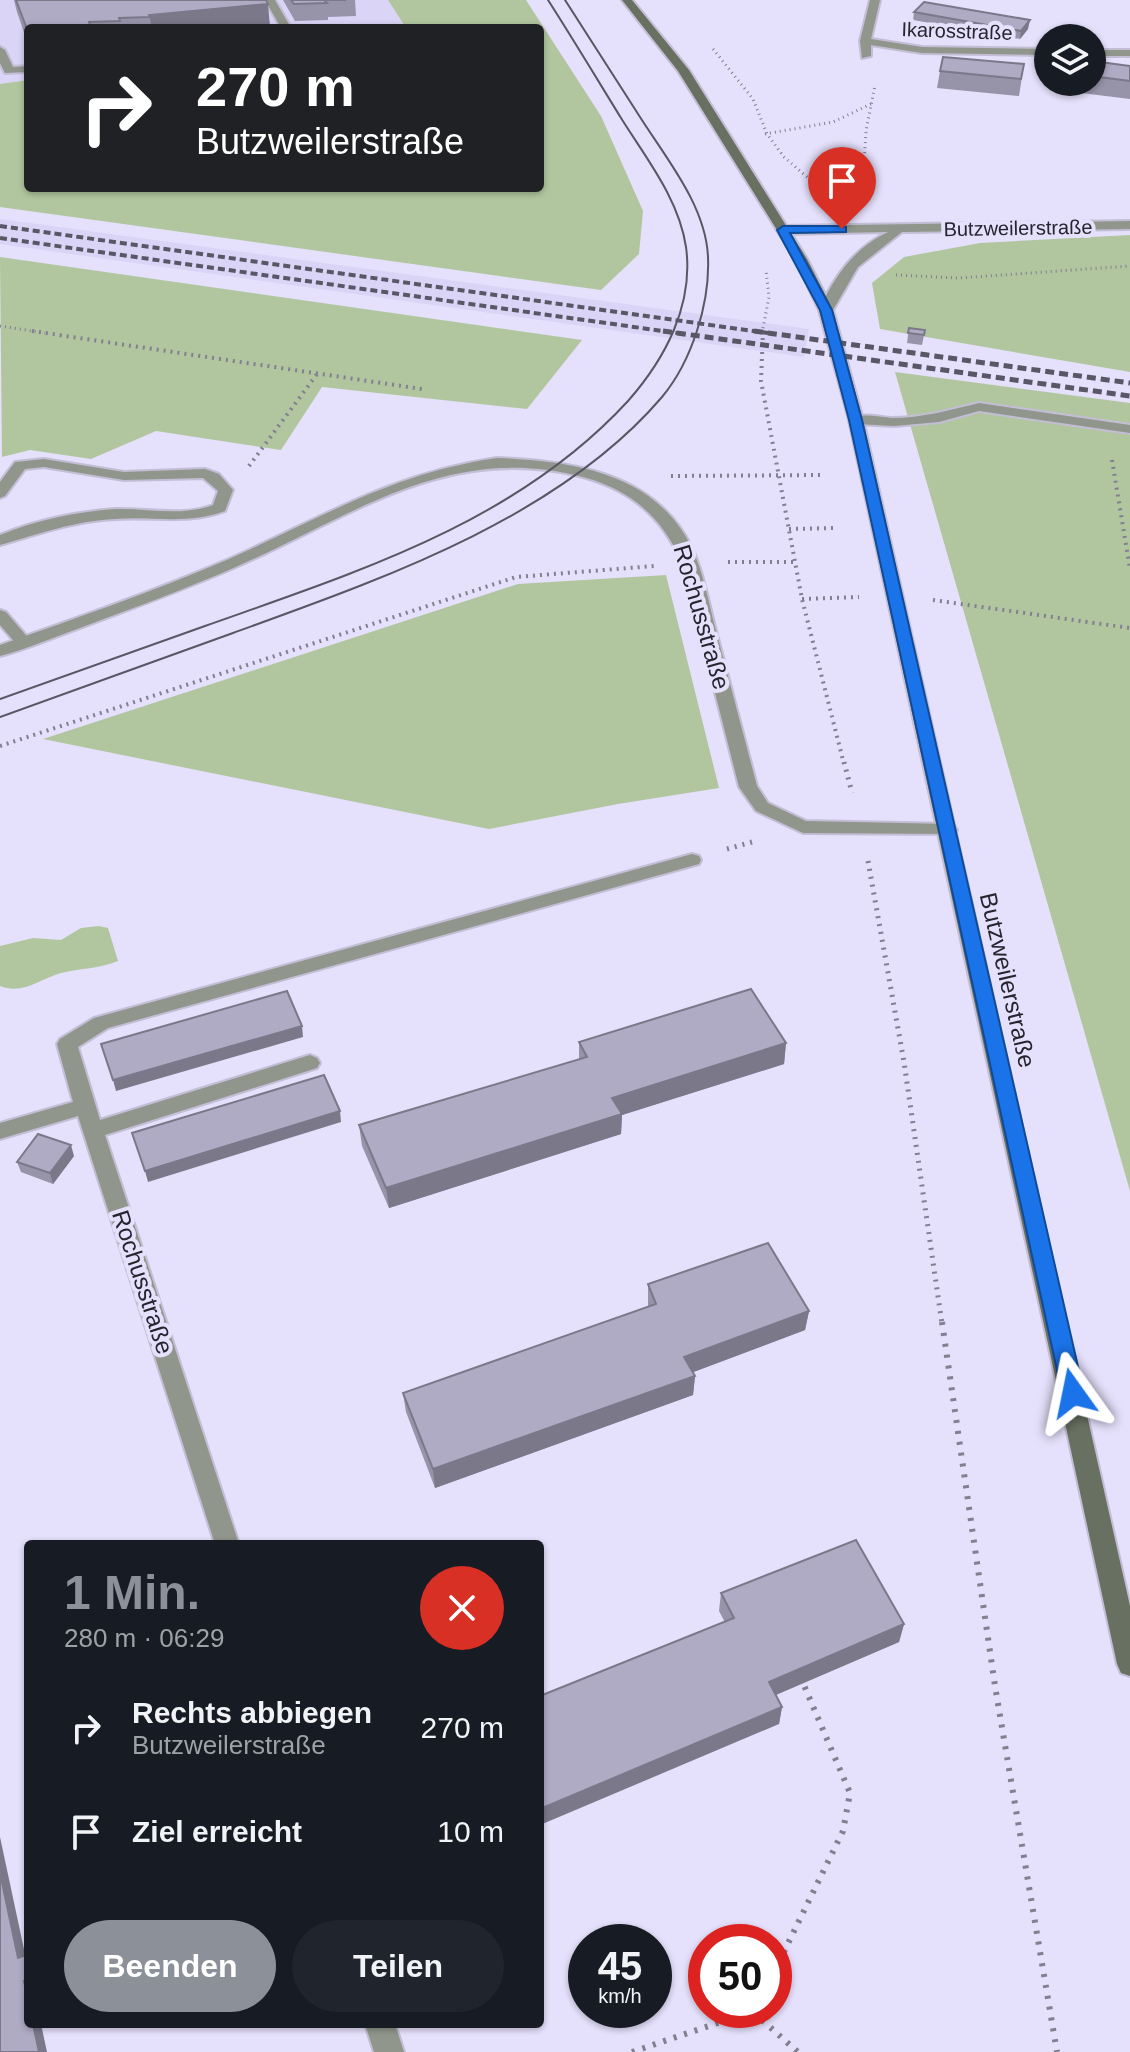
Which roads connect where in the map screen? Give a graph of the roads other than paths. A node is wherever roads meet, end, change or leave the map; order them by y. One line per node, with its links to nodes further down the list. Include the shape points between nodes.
1 (270, 0): 4 (street)
2 (627, 0): 14 (main road, via 683,70)
3 (875, 0): 5 (street, Ikarosstraße)
4 (284, 24)
5 (865, 41): 7 (street, Ikarosstraße, via 922,50); 10 (street, Ikarosstraße)
6 (0, 50): 11 (street, via 9,71)
7 (1034, 52)
8 (1106, 53): 9 (street)
9 (1130, 53)
10 (866, 56)
11 (24, 69)
12 (1130, 225): 13 (street, Butzweilerstraße)
13 (906, 229): 14 (street, Butzweilerstraße); 15 (street, Butzweilerstraße, via 877,240 839,280)
14 (783, 230): 15 (main road, Butzweilerstraße)
15 (826, 310): 16 (main road, Butzweilerstraße)
16 (856, 420): 17 (street, via 939,418 979,407); 23 (main road, Butzweilerstraße)
17 (1130, 429)
18 (0, 493): 19 (street, via 20,465 44,463 124,476 205,473 226,490 220,508 205,515 117,514)
19 (0, 540)
20 (0, 615): 21 (street)
21 (24, 643): 22 (street, Rochusstraße); 23 (street, Rochusstraße, via 235,562 443,469 543,464 577,470 624,487 666,517 680,537 748,787 762,807 803,827)
22 (0, 651)
23 (948, 830): 30 (main road, Butzweilerstraße)
24 (692, 860): 26 (street, Rochusstraße, via 101,1023 67,1044)
25 (310, 1063): 27 (street)
26 (85, 1106): 27 (street, Rochusstraße); 28 (street)
27 (95, 1130): 29 (street, Rochusstraße)
28 (0, 1131)
29 (226, 1540)
30 (1130, 1664)
31 (381, 2028): 32 (street)
32 (389, 2052)

